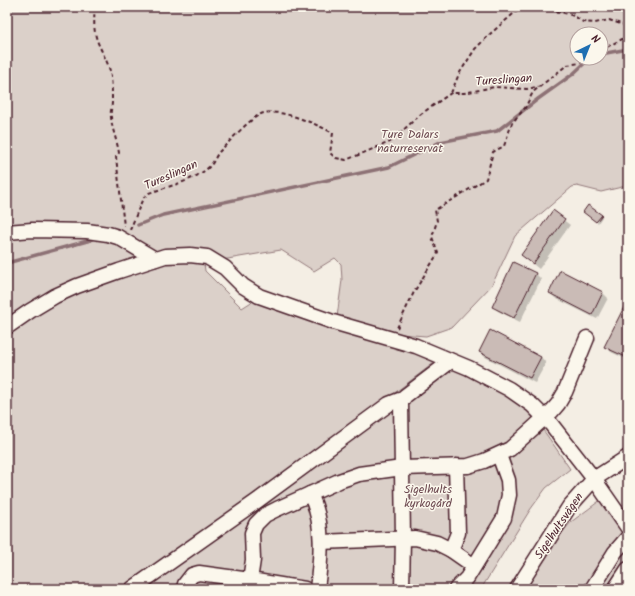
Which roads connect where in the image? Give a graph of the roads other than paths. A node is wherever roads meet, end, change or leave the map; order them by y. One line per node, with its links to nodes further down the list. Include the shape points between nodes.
1 (7, 232): 2 (street, via 32,230 108,234)
2 (155, 259): 3 (street, via 55,296); 5 (street, via 190,255 207,257 259,296 333,322 416,346)
3 (7, 327)
4 (588, 338): 7 (street, via 565,392 558,404)
5 (449, 360): 6 (street); 7 (street, via 509,389)
6 (402, 399): 11 (street); 22 (street, via 389,404)
7 (545, 417): 8 (street, via 510,449); 12 (street)
8 (499, 454): 10 (street, via 468,466); 19 (street, via 508,480 507,506 504,518)
9 (628, 457): 12 (street, Sigelhultsvägen)
10 (456, 466): 11 (street); 18 (street, via 458,533)
11 (402, 468): 13 (street, via 359,474); 16 (street)
12 (594, 479): 14 (street); 28 (street, Sigelhultsvägen, via 568,507)
13 (310, 494): 17 (street, via 317,510); 21 (street, via 265,515 256,524 252,533 253,560)
14 (628, 528)
15 (628, 537): 29 (street, via 615,552)
16 (404, 538): 17 (street); 18 (street, via 428,540); 26 (street)
17 (321, 542): 25 (street)
18 (451, 550): 19 (street)
19 (474, 566): 27 (street)
20 (628, 569): 30 (street)
21 (249, 584): 23 (street, via 199,573 192,575); 24 (street)
22 (132, 589)
23 (184, 589)
24 (305, 589)
25 (317, 589)
26 (402, 589)
27 (456, 589)
28 (517, 589)
29 (592, 589)
30 (615, 589)

